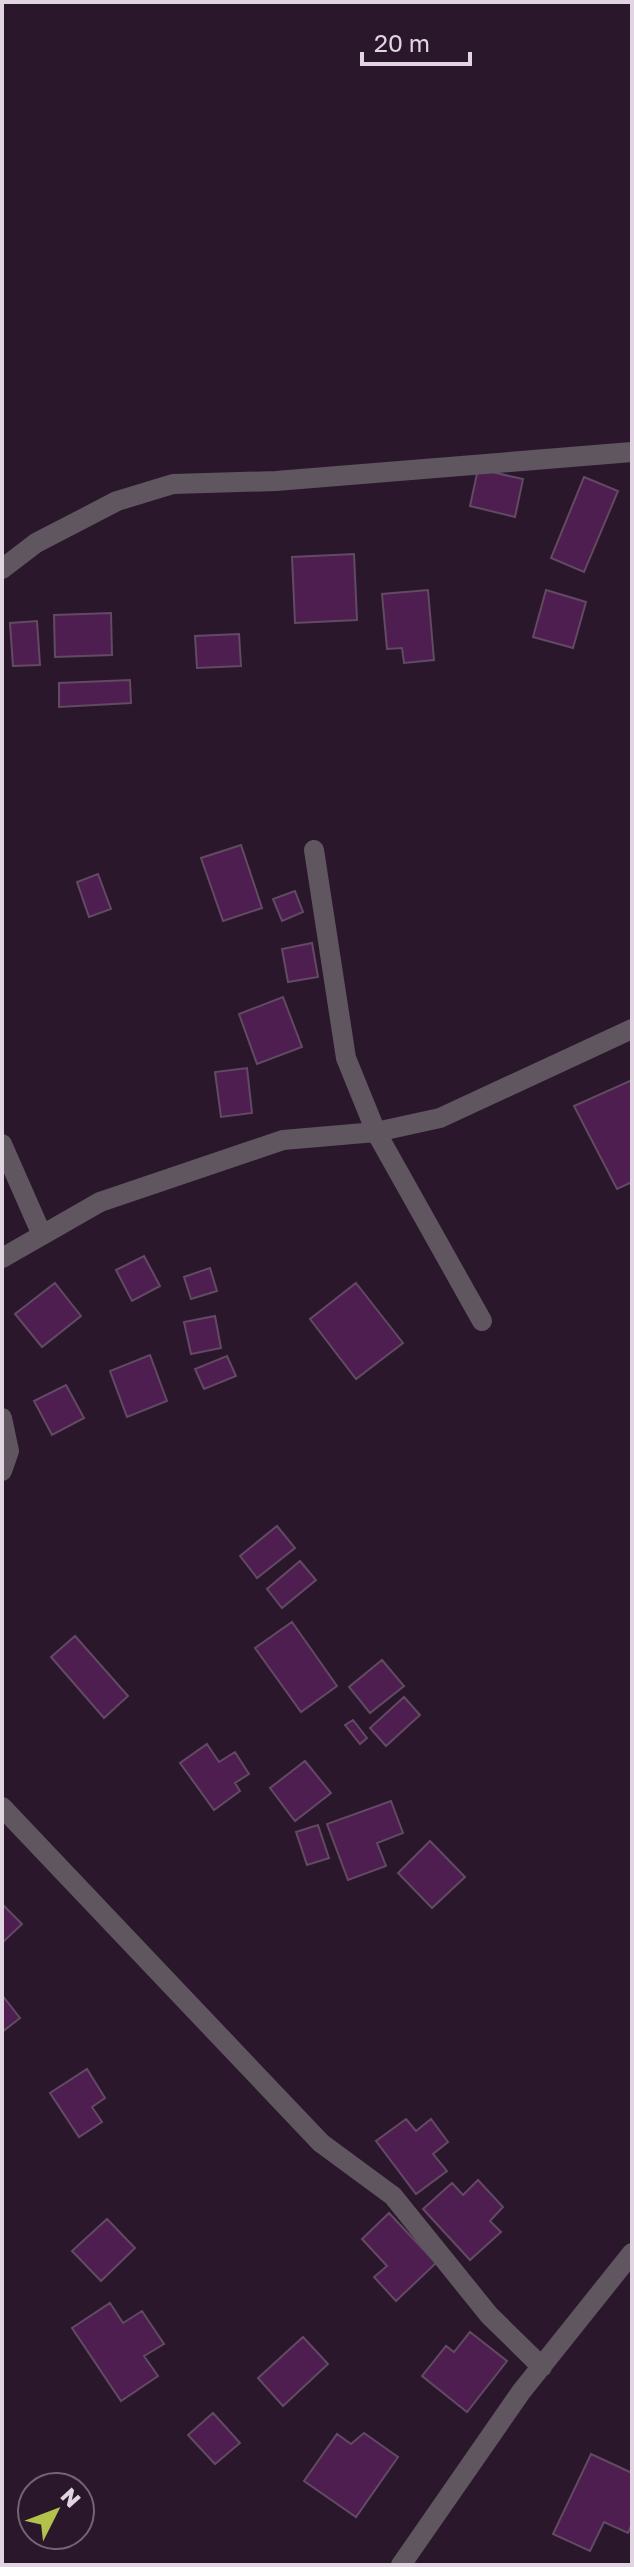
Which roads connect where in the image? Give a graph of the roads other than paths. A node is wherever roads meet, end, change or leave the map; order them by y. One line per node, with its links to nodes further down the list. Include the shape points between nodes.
1 (632, 452): 2 (street, via 291,480 173,484 117,501 36,543)
2 (2, 569)
3 (314, 850): 5 (street, via 346,1058)
4 (632, 1029): 5 (street, via 440,1118)
5 (376, 1132): 7 (street, via 283,1140 100,1202); 9 (street)
6 (2, 1144): 7 (street)
7 (42, 1235): 8 (street)
8 (2, 1258)
9 (482, 1321)
10 (2, 1418): 11 (street, via 9,1451)
11 (2, 1471)
12 (2, 1807): 14 (street, via 321,2143 393,2196 489,2315)
13 (632, 2253): 14 (street)
14 (542, 2367): 15 (street)
15 (401, 2565)

